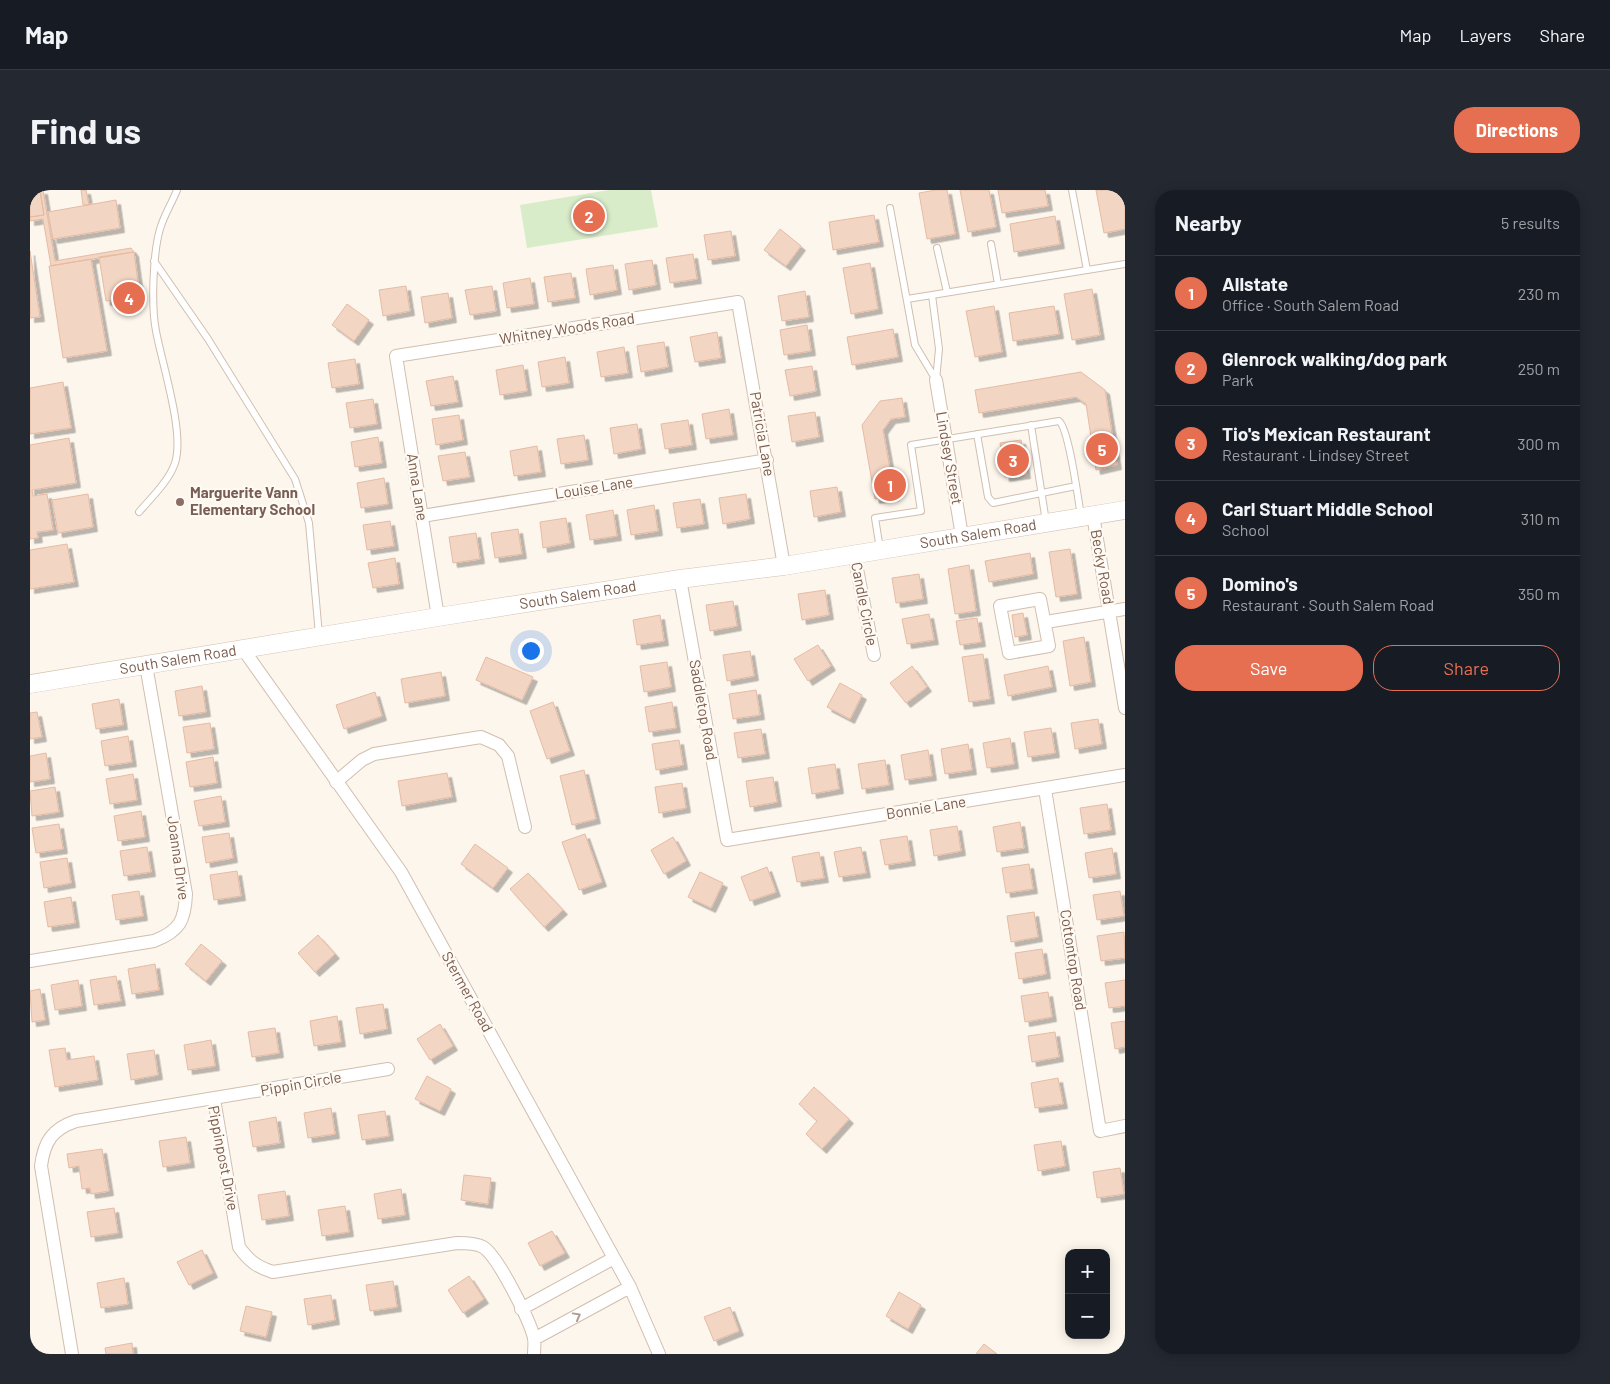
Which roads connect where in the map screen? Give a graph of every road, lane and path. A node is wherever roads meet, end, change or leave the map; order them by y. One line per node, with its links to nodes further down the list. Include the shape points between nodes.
1 (177, 190): 6 (lane, via 160,229)
2 (1072, 190): 8 (lane)
3 (890, 208): 12 (lane)
4 (991, 244): 9 (lane)
5 (937, 248): 10 (lane)
6 (154, 261): 23 (lane, via 156,329 178,447 175,463); 36 (lane, via 208,339 295,479 309,523)
7 (1125, 264): 8 (lane)
8 (1087, 270): 9 (lane)
9 (998, 284): 10 (lane)
10 (947, 292): 11 (lane)
11 (932, 295): 12 (lane); 15 (lane, via 940,349)
12 (907, 299): 15 (lane, via 915,345)
13 (738, 302): 14 (street, Whitney Woods Road); 19 (street, Patricia Lane)
14 (396, 356): 24 (street, Anna Lane)
15 (936, 380): 18 (street, Lindsey Street)
16 (1031, 425): 17 (lane); 20 (lane, via 1058,421 1063,424); 21 (lane)
17 (977, 434): 18 (lane); 21 (lane, via 990,501 1022,498)
18 (946, 439): 27 (street, Lindsey Street); 28 (lane, via 911,445 921,511 875,518)
19 (767, 460): 24 (street, Louise Lane); 30 (street, Patricia Lane)
20 (1076, 486): 21 (lane); 25 (lane)
21 (1041, 492): 26 (lane)
22 (1125, 510): 25 (main road, South Salem Road)
23 (139, 512)
24 (422, 516): 34 (street, Anna Lane)
25 (1087, 516): 26 (main road, South Salem Road); 33 (street, Becky Road)
26 (1046, 523): 27 (main road, South Salem Road)
27 (962, 536): 28 (main road, South Salem Road)
28 (880, 550): 29 (main road, South Salem Road)
29 (854, 554): 30 (main road, South Salem Road); 38 (street, Candle Circle)
30 (784, 566): 31 (main road, South Salem Road)
31 (680, 579): 34 (main road, South Salem Road); 46 (street, Saddletop Road)
32 (1125, 609): 33 (street)
33 (1110, 611): 35 (street); 41 (street, Becky Road)
34 (438, 617): 36 (main road, South Salem Road)
35 (1046, 622): 35 (street, via 1049,646 1009,653 1000,606 1040,599)
36 (319, 636): 37 (main road, South Salem Road)
37 (243, 649): 39 (main road, South Salem Road); 43 (street, Stermer Road)
38 (874, 655)
39 (146, 665): 40 (main road, South Salem Road); 47 (street, Joanna Drive, via 186,894 185,914 176,928 154,942)
40 (30, 684)
41 (1125, 708)
42 (1125, 775): 44 (street, Bonnie Lane)
43 (336, 782): 45 (street, via 374,754 481,737 499,745 508,756); 51 (street, Stermer Road, via 401,872)
44 (1045, 789): 46 (street, Bonnie Lane); 50 (street, Cottontop Road, via 1100,1131)
45 (526, 827)
46 (727, 840)
47 (30, 960)
48 (388, 1069): 49 (street, Pippin Circle)
49 (214, 1099): 53 (street, Pippinpost Drive, via 239,1247 254,1264 273,1272 286,1271 469,1243 484,1247 495,1259); 55 (street, Pippinpost Drive, via 76,1121 51,1134 44,1148 41,1166)
50 (1125, 1126)
51 (614, 1258): 52 (street, Stermer Road); 53 (street)
52 (630, 1287): 54 (street, one-way to 52); 57 (street, Stermer Road)
53 (521, 1309): 54 (street, Pippinpost Drive)
54 (534, 1339): 56 (street, Pippinpost Drive)
55 (72, 1354)
56 (534, 1354)
57 (660, 1354)

